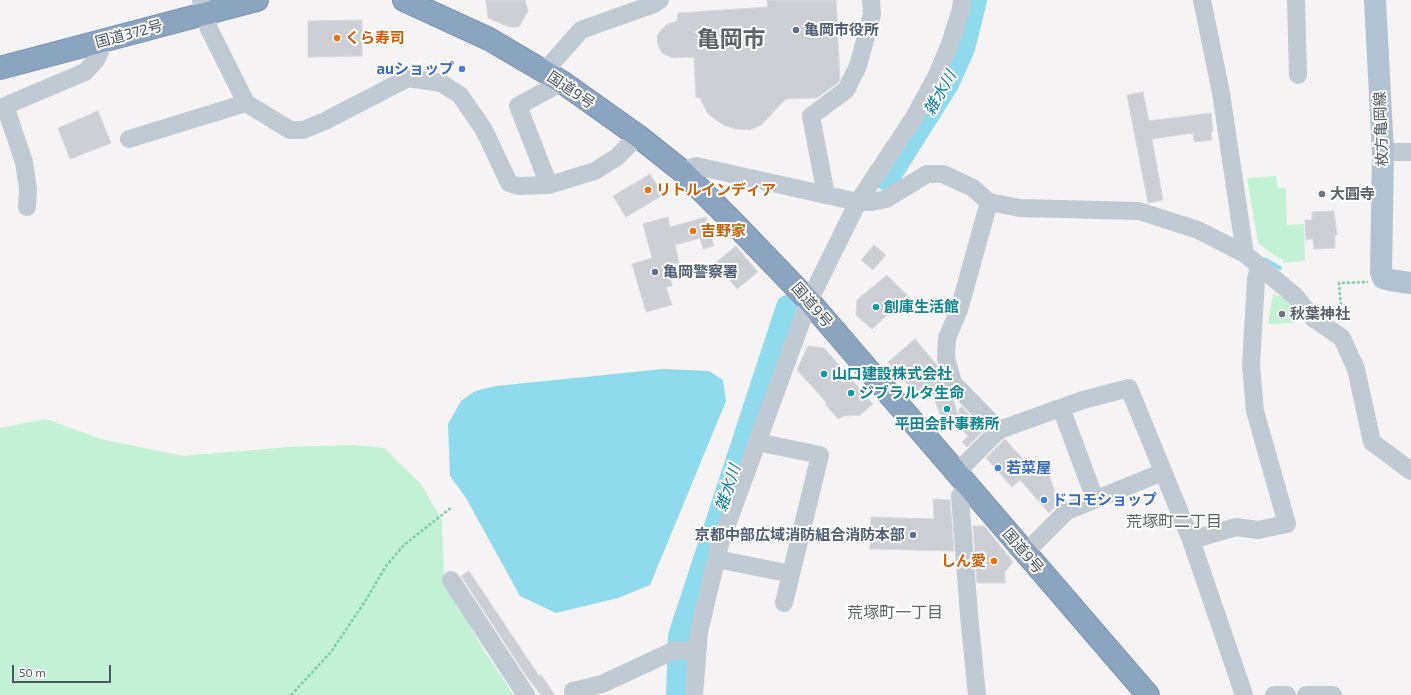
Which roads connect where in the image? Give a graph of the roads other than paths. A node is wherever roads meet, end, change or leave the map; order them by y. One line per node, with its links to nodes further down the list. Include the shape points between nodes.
1 (257, 0): 10 (highway, 国道372号)
2 (404, 0): 9 (highway, 国道9号)
3 (660, 0): 14 (street, via 581,30)
4 (871, 0): 23 (street, via 872,14 858,66 846,90 811,116)
5 (962, 0): 24 (street, via 950,44 937,75 914,119)
6 (1202, 0): 27 (street, via 1221,93)
7 (1296, 0): 13 (street)
8 (1375, 0): 19 (main road, 枚方亀岡線)
9 (425, 5): 14 (highway, 国道9号)
10 (217, 6): 11 (highway, 国道372号); 15 (street, via 209,29)
11 (98, 42): 12 (highway, 国道372号); 16 (street, via 100,51 85,72)
12 (0, 68)
13 (1298, 75)
14 (553, 77): 17 (highway, 国道9号); 22 (street, via 518,106)
15 (246, 103): 18 (street); 22 (street, via 290,130 303,130 408,78 437,82 460,95 484,130 509,183 518,186)
16 (3, 107): 26 (street, via 24,162 28,189)
17 (638, 136): 21 (highway, 国道9号); 22 (street, via 618,157 595,171)
18 (129, 139)
19 (1383, 152): 20 (street); 29 (main road, 枚方亀岡線, via 1381,273 1383,278)
20 (1411, 152)
21 (682, 172): 23 (street, via 696,166); 30 (highway, 国道9号)
22 (549, 185)
23 (826, 195): 24 (street)
24 (858, 202): 25 (street, via 886,199 927,174 943,174 974,188); 30 (street)
25 (988, 202): 27 (street, via 1020,208 1140,211 1198,230); 32 (street, via 959,310 947,338 946,358 953,383)
26 (27, 207)
27 (1245, 254): 28 (street)
28 (1259, 267): 34 (street, via 1286,287 1314,318 1342,338 1356,369 1372,442); 38 (street, via 1256,279 1251,365 1255,411 1287,524 1258,530 1236,528)
29 (1411, 283)
30 (809, 301): 33 (street); 36 (highway, 国道9号)
31 (1061, 408): 32 (street); 35 (street, via 1129,388); 37 (street)
32 (999, 430): 36 (street)
33 (757, 442): 40 (street, via 720,544); 41 (street, via 820,455)
34 (1411, 471)
35 (1163, 472): 37 (street); 38 (street)
36 (962, 479): 39 (highway, 国道9号); 48 (street, via 960,496)
37 (1095, 498): 39 (street, via 1067,511)
38 (1191, 540): 50 (street)
39 (1024, 553): 49 (highway, 国道9号)
40 (717, 559): 41 (street); 44 (street)
41 (791, 574): 43 (street)
42 (451, 580): 45 (street)
43 (784, 603)
44 (696, 652): 46 (street, via 675,650 602,684 573,691); 47 (street)
45 (526, 695)
46 (574, 695)
47 (694, 695)
48 (977, 695)
49 (1148, 695)
50 (1244, 695)
51 (1274, 695): 52 (street)
52 (1287, 695)
53 (1306, 695): 54 (street)
54 (1333, 695)

